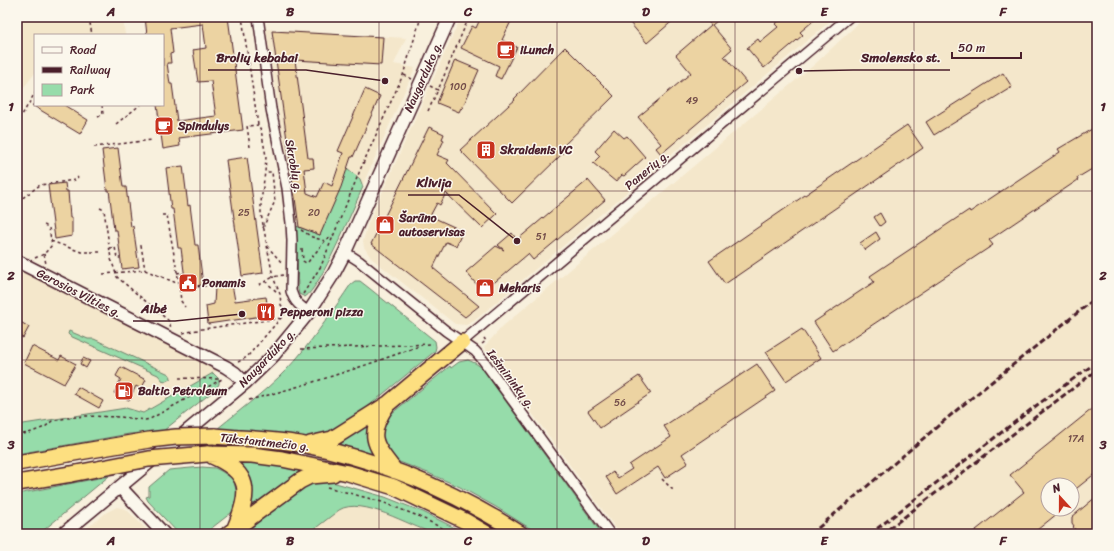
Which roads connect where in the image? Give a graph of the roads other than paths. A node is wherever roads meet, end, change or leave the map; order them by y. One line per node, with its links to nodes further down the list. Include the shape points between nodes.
1 (258, 17): 6 (street, Skroblų g., via 270,103 287,188 291,223 291,291 296,302)
2 (450, 17): 4 (main road, Naugarduko g.)
3 (849, 17): 7 (street, Panerių g.)
4 (345, 252): 6 (main road, Naugarduko g.); 7 (street, Iešmininkų g.)
5 (17, 261): 8 (main road, Gerosios Vilties g., via 226,367)
6 (309, 312): 8 (main road, Naugarduko g., via 283,345)
7 (462, 342): 9 (highway); 22 (street, Iešmininkų g., via 483,360)
8 (245, 383): 16 (main road, Naugarduko g.)
9 (388, 403): 10 (highway, via 332,439); 13 (highway, via 378,419 375,438 380,451)
10 (305, 445): 12 (highway, Tūkstantmečio g., bridge, via 214,436 176,437); 13 (highway, Tūkstantmečio g., via 352,456)
11 (207, 454): 14 (highway, Tūkstantmečio g., via 282,459); 15 (highway, Tūkstantmečio g., bridge, via 150,459); 17 (highway, via 225,462 242,479 244,505)
12 (17, 463)
13 (395, 471): 21 (highway, Tūkstantmečio g., via 473,504)
14 (348, 473): 17 (highway, via 310,476 300,481); 20 (highway, Tūkstantmečio g., via 394,487)
15 (17, 483)
16 (120, 487): 18 (main road, Naugarduko g.); 19 (main road)
17 (231, 532)
18 (64, 534)
19 (164, 534)
20 (487, 534)
21 (521, 534)
22 (610, 534)

